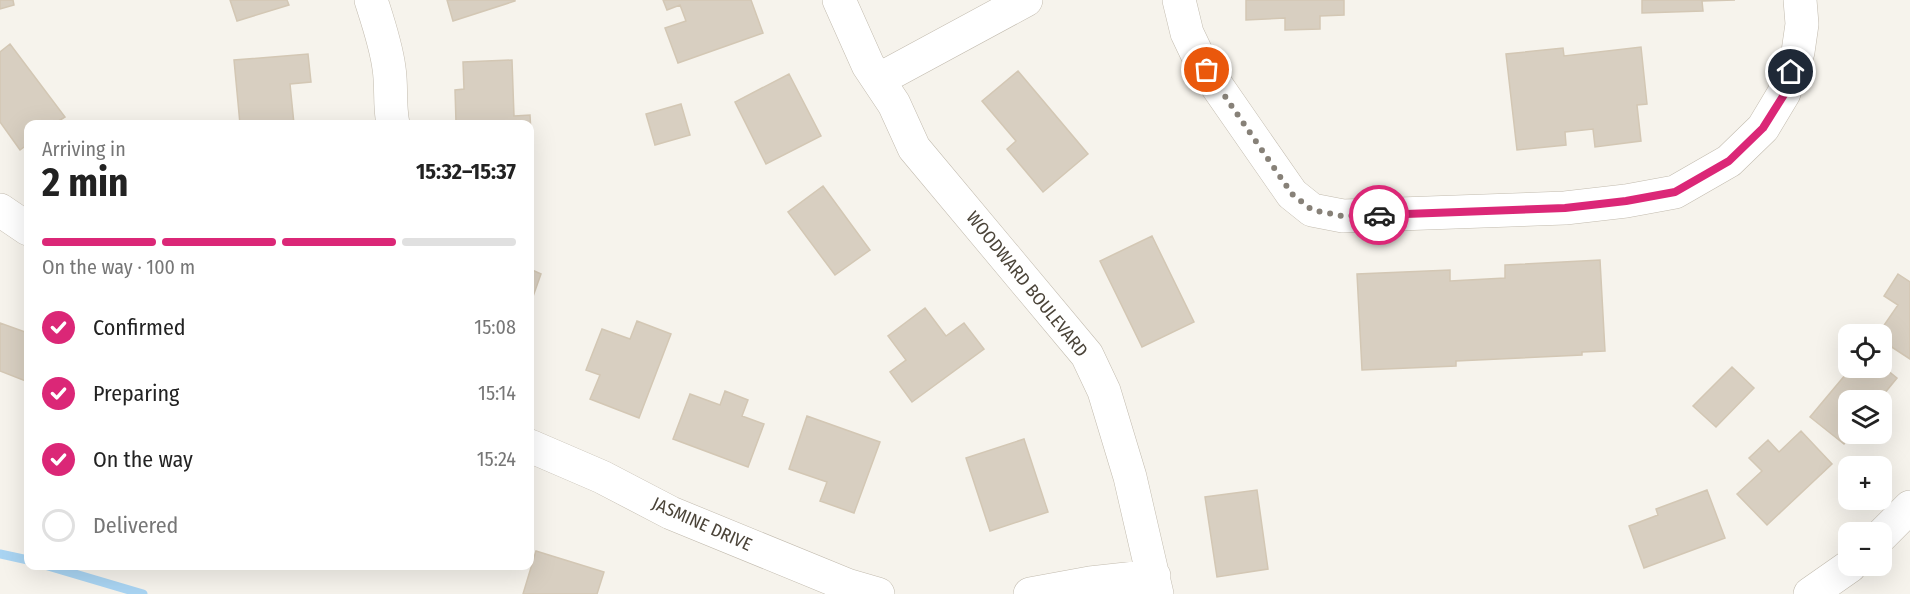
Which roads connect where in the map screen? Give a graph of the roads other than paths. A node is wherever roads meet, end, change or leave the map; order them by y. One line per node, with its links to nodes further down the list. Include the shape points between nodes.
1 (371, 0): 7 (street, via 389,69)
2 (839, 0): 6 (street, WOODWARD BOULEVARD)
3 (1026, 0): 6 (street)
4 (1179, 0): 5 (street, via 1197,54 1292,194 1312,210 1342,216 1565,208 1675,192 1729,161 1763,128 1785,93 1798,52)
5 (1800, 0)
6 (878, 81): 14 (street, WOODWARD BOULEVARD, via 894,104 914,148 1087,355 1104,391 1127,466)
7 (392, 120)
8 (0, 210): 9 (street)
9 (24, 226)
10 (534, 448): 15 (street, JASMINE DRIVE, via 682,517)
11 (1910, 507): 12 (street)
12 (1892, 525)
13 (1838, 574): 17 (street)
14 (1155, 585): 16 (street, via 1090,583)
15 (878, 594)
16 (1030, 594)
17 (1810, 594)

